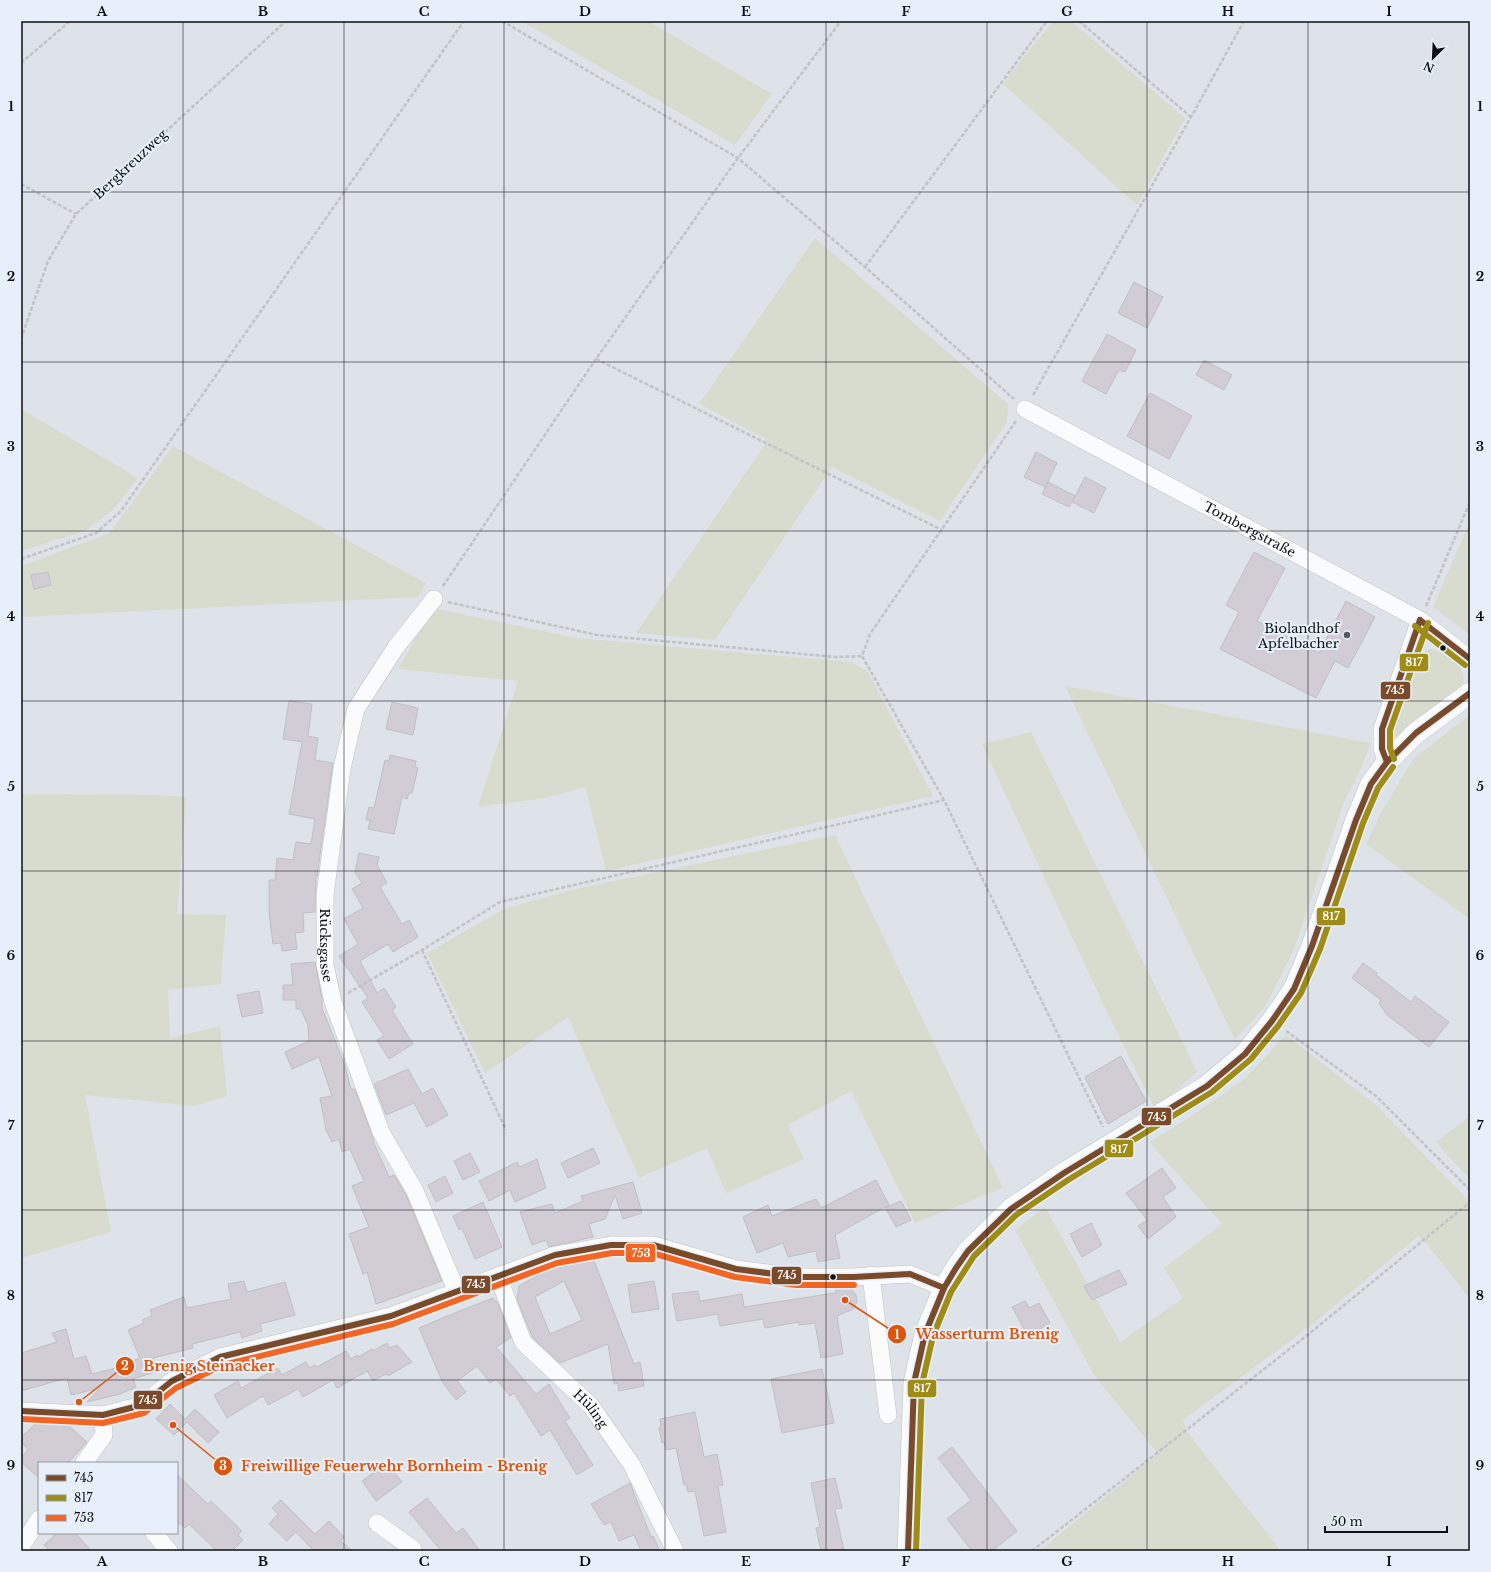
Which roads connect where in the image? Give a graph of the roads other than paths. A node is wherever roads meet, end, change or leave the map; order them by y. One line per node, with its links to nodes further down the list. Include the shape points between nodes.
1 (1025, 409): 3 (street, Tombergstraße)
2 (434, 599): 10 (street, Rücksgasse, via 396,648 356,709 342,768 325,895 325,965 333,1002 381,1132 415,1190)
3 (1420, 620): 4 (street, Tombergstraße); 6 (street, via 1382,729 1382,749)
4 (1470, 659)
5 (1470, 692): 6 (main road, via 1416,733)
6 (1387, 762): 9 (main road, via 1371,784 1356,820 1312,946 1294,988 1272,1021 1245,1054 1207,1086 1011,1208 968,1251)
7 (871, 1275): 8 (street, via 790,1276 736,1269 653,1245 611,1245 555,1256); 9 (street, via 910,1274); 13 (street)
8 (498, 1276): 10 (street); 21 (street, Hüling, via 523,1342 591,1406 632,1465)
9 (944, 1288): 22 (main road, via 925,1334 914,1383)
10 (457, 1292): 12 (street, via 391,1316 220,1357 172,1381 142,1405)
11 (21, 1411): 12 (street)
12 (103, 1415): 14 (street, via 104,1435)
13 (888, 1415)
14 (91, 1460)
15 (38, 1521): 18 (street)
16 (377, 1523): 19 (street)
17 (155, 1534): 20 (street)
18 (21, 1547)
19 (412, 1550)
20 (169, 1551)
21 (675, 1551)
22 (908, 1551)

